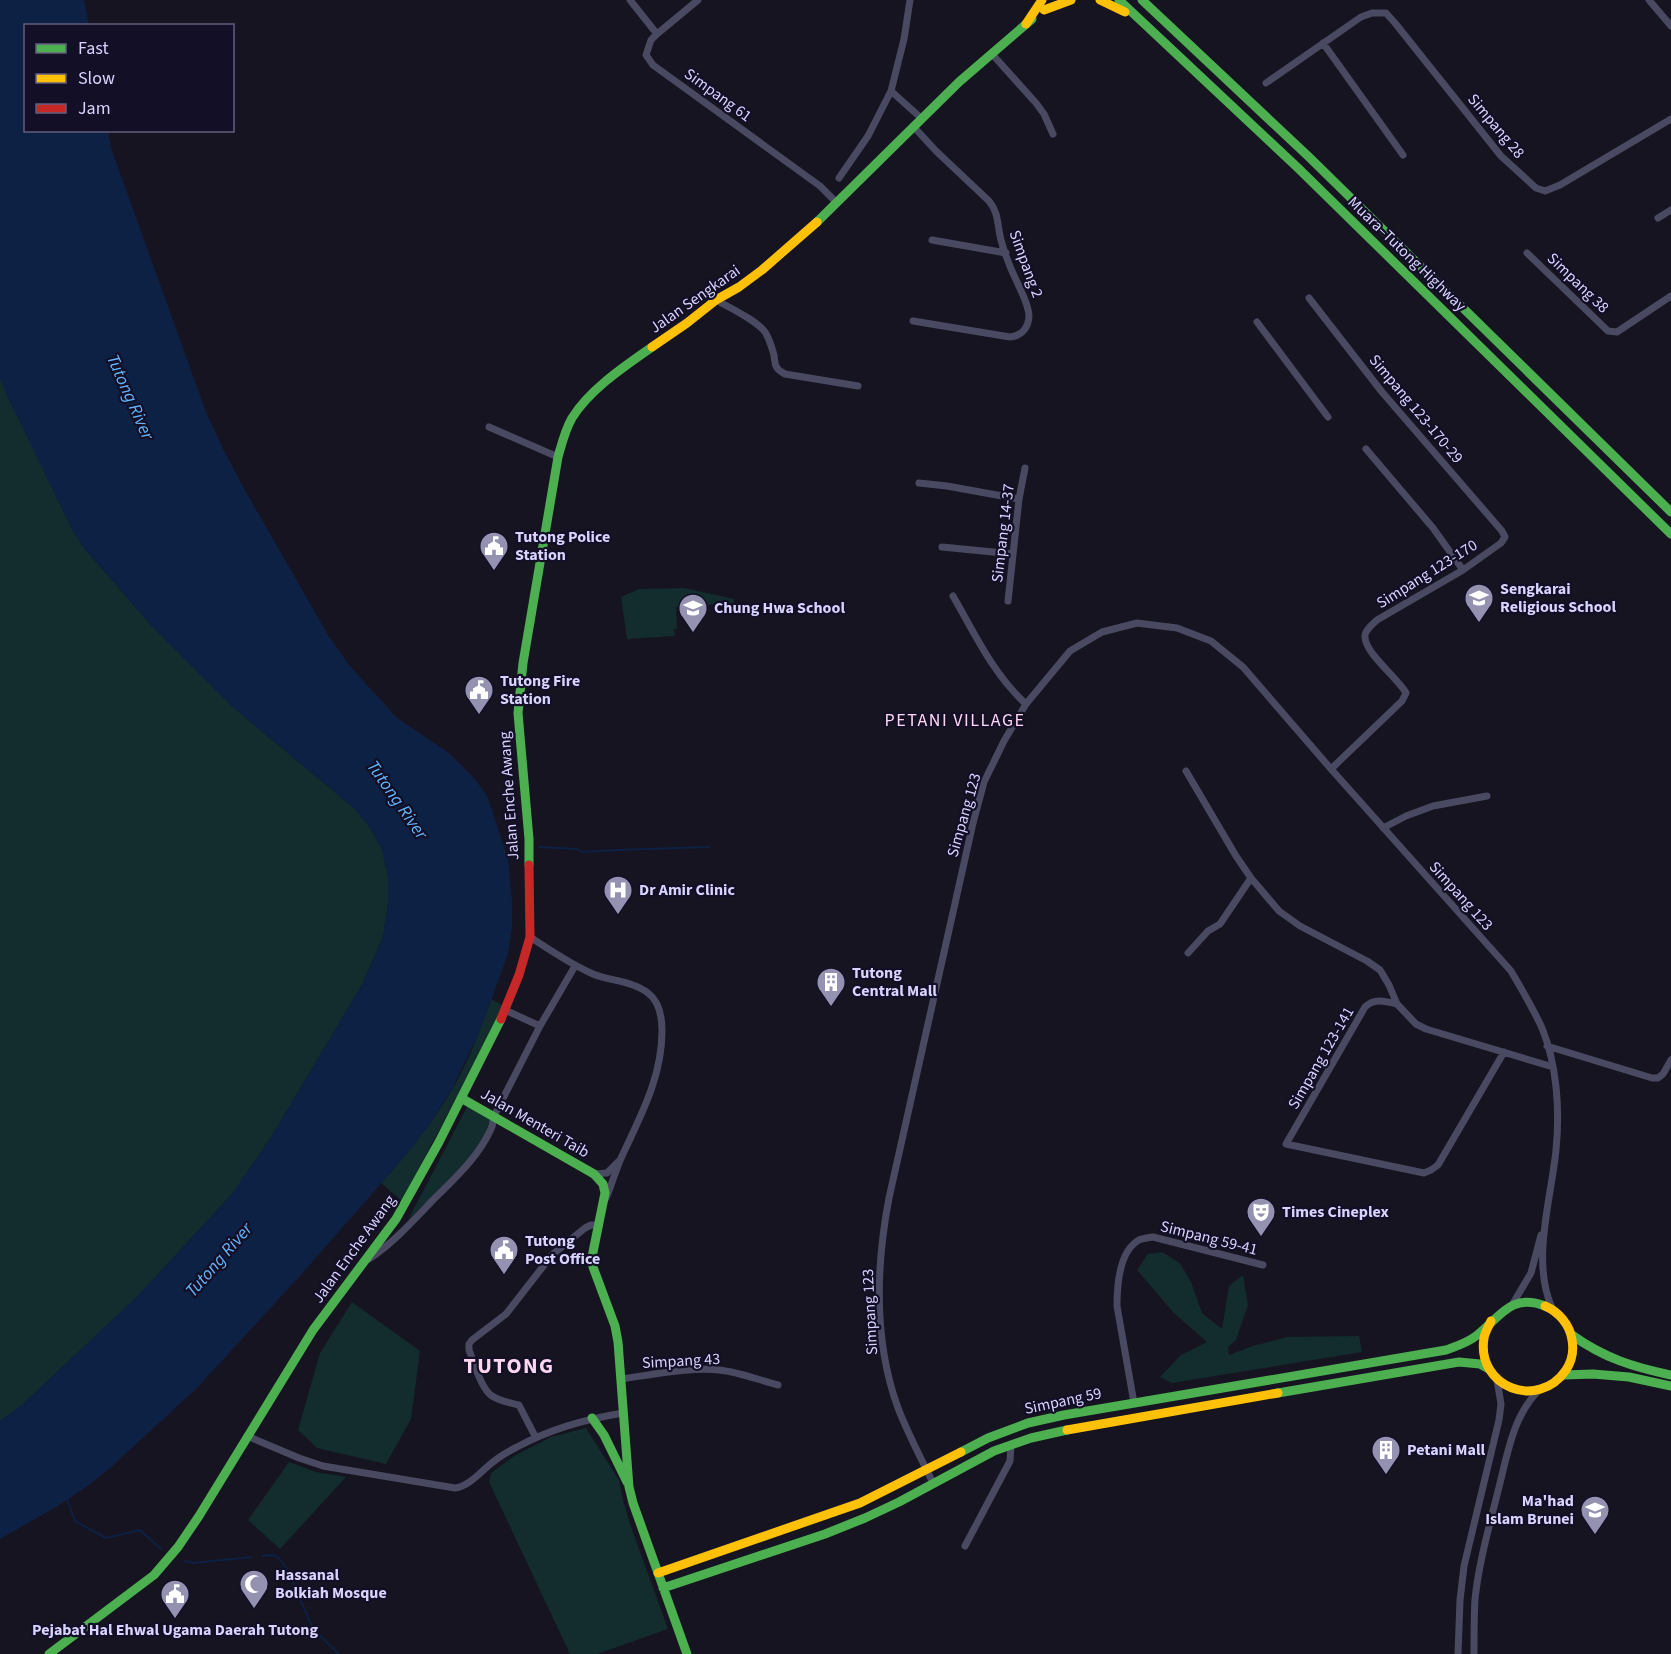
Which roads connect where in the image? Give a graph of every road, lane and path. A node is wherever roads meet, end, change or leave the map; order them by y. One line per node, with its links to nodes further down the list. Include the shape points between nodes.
1 (630, 0): 13 (street)
2 (698, 0): 13 (street)
3 (910, 0): 17 (street)
4 (1056, 0): 10 (main road)
5 (1071, 0): 10 (main road)
6 (1100, 0): 12 (main road)
7 (1119, 0): 12 (main road, Muara–Tutong Highway)
8 (1142, 0): 43 (main road, Muara–Tutong Highway, via 1309,157)
9 (1649, 0): 11 (street)
10 (1043, 5): 15 (main road, Jalan Sengkarai)
11 (1671, 26)
12 (1150, 30): 44 (main road, Muara–Tutong Highway)
13 (657, 34): 24 (street, Simpang 61, via 646,55 653,65 820,186)
14 (1323, 43): 16 (street, Simpang 28); 19 (street, Simpang 28, via 1361,17 1386,13 1501,156 1536,188 1545,191); 22 (street)
15 (992, 54): 18 (main road, Jalan Sengkarai); 21 (street, via 1036,103)
16 (1266, 83)
17 (891, 91): 18 (street); 23 (street, via 868,136)
18 (921, 118): 20 (main road, Jalan Sengkarai)
19 (1671, 119)
20 (913, 126): 24 (main road, Jalan Sengkarai); 28 (street, Simpang 2, via 996,210)
21 (1053, 134)
22 (1403, 155)
23 (839, 178)
24 (836, 202): 32 (main road, Jalan Sengkarai, via 762,270)
25 (1671, 210): 26 (street)
26 (1658, 218)
27 (932, 240): 28 (street)
28 (1006, 253): 33 (street, Simpang 2, via 1027,306 1029,316 1022,333 1010,337)
29 (1527, 253): 30 (street, Simpang 38, via 1608,331 1617,332)
30 (1671, 296)
31 (1309, 298): 45 (street, Simpang 123-170-29, via 1382,392)
32 (716, 300): 35 (street, via 764,332 778,371); 39 (main road, Jalan Sengkarai, via 599,386 573,416)
33 (913, 321)
34 (1257, 322): 36 (street)
35 (858, 386)
36 (1328, 417)
37 (489, 427): 39 (street)
38 (1366, 449): 48 (street)
39 (558, 457): 52 (main road, Jalan Sengkarai)
40 (1025, 468): 42 (street, Simpang 14-37)
41 (919, 483): 42 (street)
42 (1019, 499): 47 (street, Simpang 14-37)
43 (1671, 512)
44 (1671, 534)
45 (1505, 537): 48 (street, Simpang 123-170)
46 (942, 547): 47 (street)
47 (1013, 554): 50 (street, Simpang 14-37)
48 (1463, 570): 53 (street, Simpang 123-170, via 1369,628 1365,636 1367,645 1406,693)
49 (953, 596): 51 (street, via 996,670)
50 (1008, 601)
51 (1026, 704): 53 (street, Simpang 123, via 1070,651 1102,632 1137,623 1177,628 1211,641 1243,667); 95 (street, Simpang 123, via 984,782 883,1231 879,1294 885,1356 897,1406)
52 (518, 713): 58 (main road, Jalan Enche Awang, via 529,839)
53 (1331, 769): 56 (street, Simpang 123)
54 (1186, 771): 57 (street)
55 (1487, 796): 56 (street, via 1432,806)
56 (1383, 828): 64 (street, Simpang 123, via 1511,971 1527,996)
57 (1251, 878): 59 (street, via 1220,924); 61 (street, via 1279,911 1300,926 1380,970)
58 (530, 937): 60 (street); 62 (main road, Jalan Enche Awang)
59 (1188, 953)
60 (575, 966): 63 (street); 70 (street, via 643,990 659,1010 662,1033 654,1081)
61 (1397, 1004): 65 (street, via 1426,1029); 65 (street, Simpang 123-141, via 1376,1001 1365,1008 1286,1144 1424,1173 1438,1165)
62 (505, 1010): 63 (street); 68 (main road, Jalan Enche Awang)
63 (540, 1026): 69 (street)
64 (1547, 1046): 66 (street, via 1652,1078 1663,1074); 67 (street, Simpang 123)
65 (1504, 1052): 67 (street)
66 (1671, 1060)
67 (1553, 1067): 73 (street, Simpang 123, via 1556,1150)
68 (461, 1098): 69 (main road, Jalan Menteri Taib); 75 (main road, Jalan Enche Awang, via 410,1197)
69 (494, 1116): 71 (main road, Jalan Menteri Taib); 75 (street, via 492,1128 466,1166 385,1248)
70 (621, 1157): 71 (street, via 607,1173); 72 (street)
71 (594, 1174): 72 (main road, via 605,1188)
72 (603, 1206): 74 (main road)
73 (1546, 1215): 77 (street, Simpang 123, via 1531,1273); 78 (street, Simpang 123, via 1544,1278)
74 (599, 1225): 84 (main road, via 593,1267 615,1326); 93 (street, via 585,1228 552,1256 506,1314 469,1344 485,1390 519,1405)
75 (366, 1261): 92 (main road, Jalan Enche Awang, via 313,1330)
76 (1263, 1265): 89 (street, Simpang 59-41, via 1153,1237 1133,1244 1122,1266 1117,1306)
77 (1512, 1305): 78 (main road, via 1533,1302); 79 (main road)
78 (1552, 1308): 80 (main road, via 1568,1324)
79 (1491, 1322): 81 (main road, via 1484,1337); 89 (main road, Simpang 59, via 1481,1333 1446,1350)
80 (1572, 1335): 82 (main road, via 1574,1349); 83 (main road, via 1617,1360)
81 (1489, 1369): 85 (main road); 94 (main road, Simpang 59, via 1459,1362 1066,1430)
82 (1564, 1375): 87 (main road, via 1629,1377); 88 (main road)
83 (1671, 1375)
84 (621, 1379): 86 (street, Simpang 43, via 716,1370); 90 (main road)
85 (1497, 1380): 88 (main road, via 1516,1391); 101 (street, via 1499,1420 1464,1566)
86 (778, 1385)
87 (1671, 1386)
88 (1538, 1391): 102 (street, via 1523,1410 1511,1439 1480,1568)
89 (1134, 1403): 95 (main road, Simpang 59, via 1028,1423)
90 (623, 1413): 91 (street); 97 (main road)
91 (592, 1418): 93 (street); 97 (main road)
92 (247, 1436): 93 (street, via 323,1466 455,1488); 103 (main road, Jalan Enche Awang, via 199,1516 164,1564)
93 (536, 1438)
94 (1011, 1445): 96 (main road, Simpang 59); 98 (street, via 1010,1461)
95 (927, 1469): 96 (street, Simpang 123); 99 (main road, Simpang 59, via 860,1503)
96 (933, 1483): 100 (main road, Simpang 59, via 825,1534)
97 (629, 1486): 99 (main road)
98 (965, 1546)
99 (658, 1574): 100 (main road)
100 (663, 1588): 104 (main road)
101 (1458, 1634): 102 (street); 105 (street)
102 (1474, 1634): 106 (street)
103 (48, 1654)
104 (687, 1654)
105 (1458, 1654)
106 (1474, 1654)

